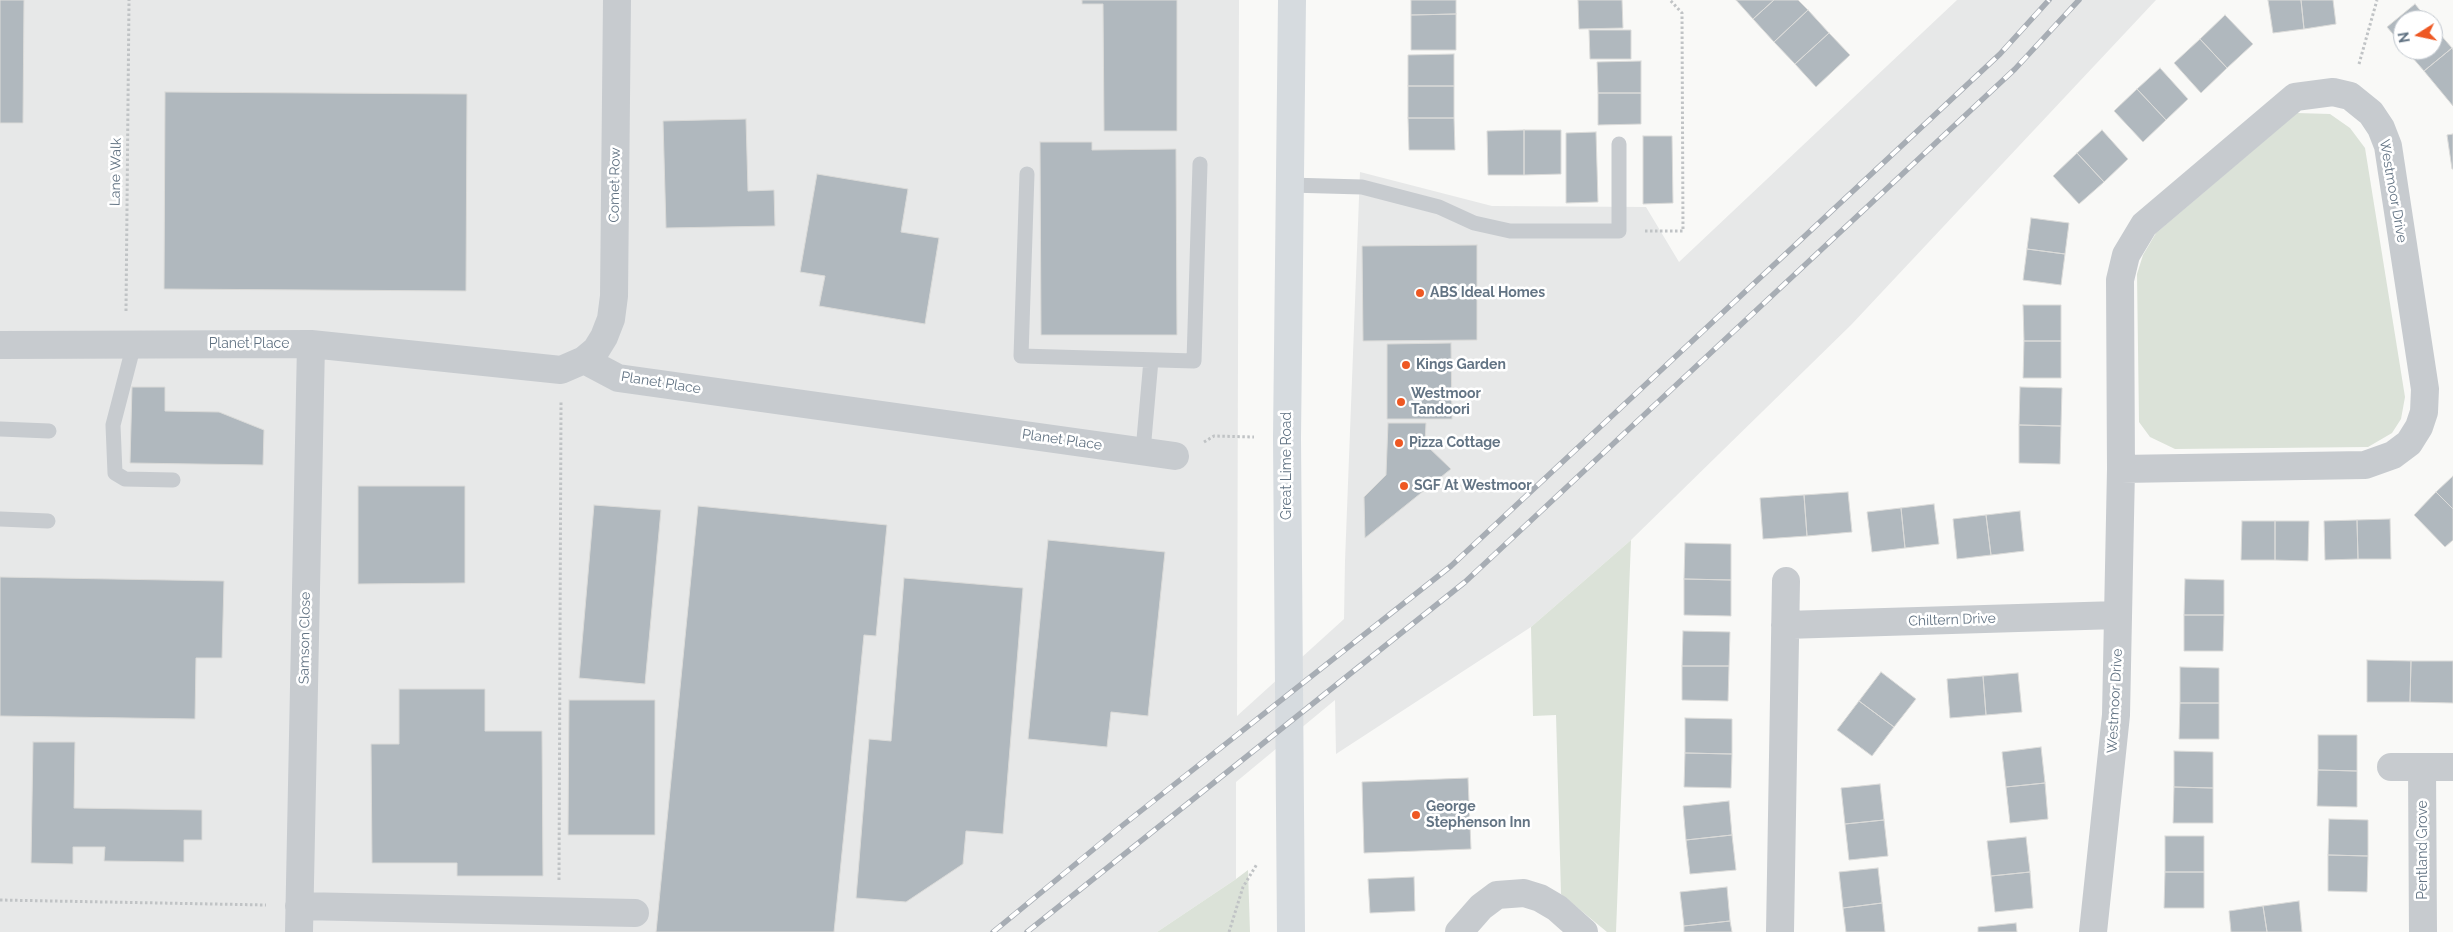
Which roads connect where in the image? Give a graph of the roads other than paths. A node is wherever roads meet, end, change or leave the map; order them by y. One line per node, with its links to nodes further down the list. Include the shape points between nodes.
1 (616, 0): 11 (street, Comet Row, via 614,296 611,320 604,337 596,350)
2 (1292, 0): 6 (main road, Great Lime Road)
3 (1618, 144): 6 (lane, via 1619,231 1510,231 1474,222 1439,207 1362,187)
4 (1200, 164): 10 (lane, via 1194,362)
5 (1026, 174): 10 (lane, via 1021,356)
6 (1289, 185): 28 (main road, Great Lime Road, via 1287,438)
7 (130, 344): 8 (street, Planet Place); 9 (street, Planet Place); 17 (lane, via 113,424 115,473 125,479)
8 (310, 344): 11 (street, Planet Place); 27 (street, Samson Close)
9 (0, 345)
10 (1151, 360): 14 (lane)
11 (573, 365): 14 (street, Planet Place, via 618,378)
12 (0, 429): 13 (lane)
13 (49, 431)
14 (1143, 451): 15 (street, Planet Place)
15 (1175, 456)
16 (2121, 469): 16 (street, Westmoor Drive, via 2120,280 2126,254 2134,240 2144,225 2295,97 2333,92 2350,96 2371,113 2388,146 2426,389 2419,427 2409,442 2393,455 2365,465); 21 (street, Westmoor Drive)
17 (172, 480)
18 (0, 519): 19 (lane)
19 (48, 522)
20 (1786, 581): 22 (street)
21 (2118, 615): 22 (street, Chiltern Drive); 32 (street, Westmoor Drive, via 2116,715)
22 (1785, 625): 31 (street)
23 (2391, 767): 25 (street)
24 (2453, 767): 25 (street)
25 (2422, 768): 33 (street, Pentland Grove)
26 (635, 912): 27 (street, via 559,911)
27 (299, 919)
28 (1291, 932)
29 (1459, 932): 30 (street, via 1481,907 1497,895 1524,893 1557,908)
30 (1584, 932)
31 (1780, 932)
32 (2093, 932)
33 (2423, 932)

